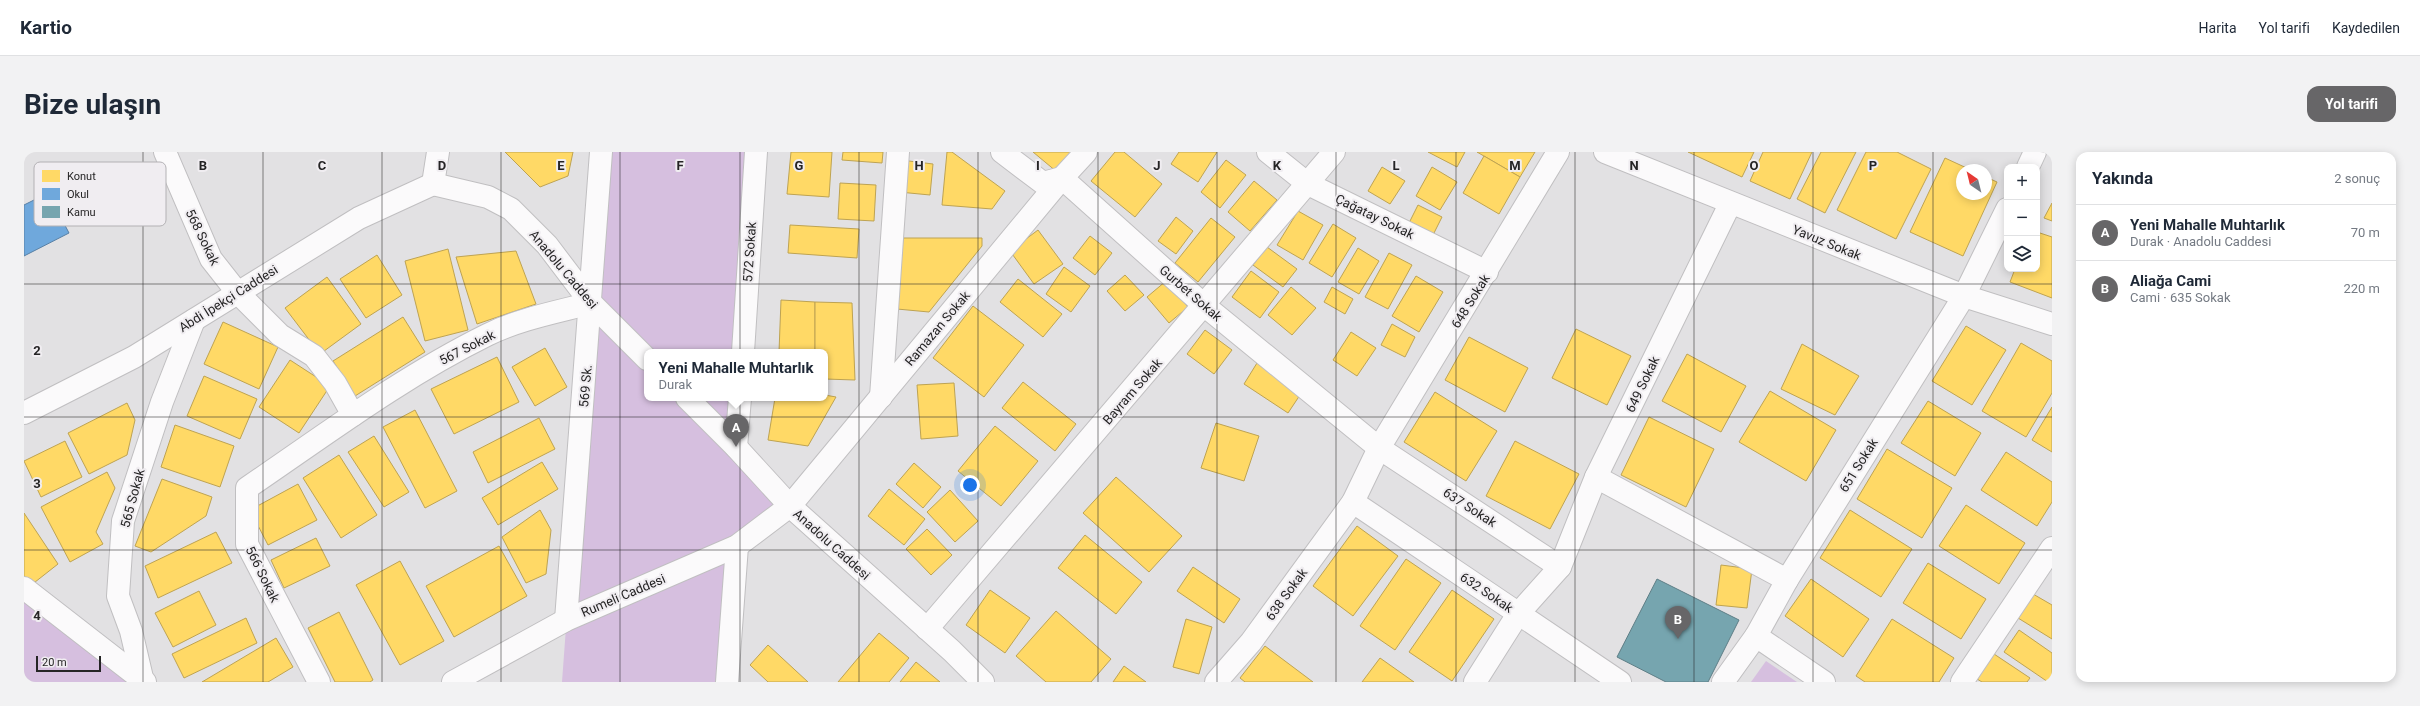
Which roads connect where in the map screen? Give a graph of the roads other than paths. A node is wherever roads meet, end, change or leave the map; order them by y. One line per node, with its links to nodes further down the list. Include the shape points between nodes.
1 (165, 152): 21 (street, 568 Sokak, via 211,259)
2 (438, 152): 16 (street)
3 (601, 152): 23 (street, 569 Sk.)
4 (756, 152): 27 (street, 572 Sokak)
5 (898, 152): 29 (street)
6 (1002, 152): 15 (street, via 1043,183)
7 (1086, 152): 15 (street, Ramazan Sokak)
8 (1268, 152): 17 (street, Çağatay Sokak)
9 (1334, 152): 17 (street, Bayram Sokak)
10 (1558, 152): 20 (street, 648 Sokak)
11 (1605, 152): 13 (street, Yavuz Sokak)
12 (2035, 152): 14 (street)
13 (1634, 158): 18 (street, Yavuz Sokak)
14 (2029, 164)
15 (1062, 178): 24 (street, Gurbet Sokak); 29 (street, Ramazan Sokak)
16 (433, 184): 21 (street, Abdi İpekçi Caddesi, via 359,218); 23 (street, Anadolu Caddesi, via 488,197 511,209 547,245)
17 (1308, 184): 20 (street, Çağatay Sokak); 24 (street, Bayram Sokak)
18 (1730, 204): 22 (street, Yavuz Sokak); 36 (street, 649 Sokak)
19 (2004, 215): 22 (street, 651 Sokak)
20 (1487, 272): 35 (street, 648 Sokak)
21 (237, 292): 25 (street, Abdi İpekçi Caddesi); 33 (street, 568 Sokak, via 280,335 314,356 335,383)
22 (1964, 296): 26 (street, Yavuz Sokak); 42 (street, 651 Sokak)
23 (591, 303): 28 (street, Anadolu Caddesi); 33 (street, 567 Sokak, via 544,314 488,334 413,376); 45 (street, 569 Sk.)
24 (1205, 306): 35 (street, Gurbet Sokak); 46 (street, Bayram Sokak)
25 (194, 320): 32 (street, Abdi İpekçi Caddesi, via 134,356); 48 (street, 565 Sokak, via 162,402 123,521 118,596)
26 (2052, 324)
27 (743, 349)
28 (644, 355)
29 (881, 397): 38 (street, Ramazan Sokak)
30 (690, 401): 34 (street, Anadolu Caddesi)
31 (740, 401): 34 (street)
32 (24, 413)
33 (353, 416): 49 (street, 566 Sokak, via 247,488 247,544)
34 (736, 447): 38 (street, Anadolu Caddesi)
35 (1379, 448): 37 (street, 648 Sokak); 41 (street, 637 Sokak)
36 (1596, 477): 41 (street, 649 Sokak); 42 (street)
37 (1354, 502): 44 (street, 632 Sokak); 53 (street, 638 Sokak, via 1251,642)
38 (790, 506): 39 (street, Rumeli Caddesi); 46 (street, Anadolu Caddesi)
39 (737, 546): 45 (street, Rumeli Caddesi); 51 (street)
40 (2052, 548): 58 (street)
41 (1560, 567): 44 (street, 649 Sokak)
42 (1787, 580): 47 (street, 651 Sokak)
43 (24, 588): 48 (street)
44 (1518, 614): 54 (street, 649 Sokak); 55 (street, 632 Sokak)
45 (566, 620): 50 (street, Rumeli Caddesi)
46 (927, 629): 52 (street, Anadolu Caddesi)
47 (1756, 636): 56 (street, 651 Sokak); 57 (street)
48 (144, 682)
49 (319, 682)
50 (453, 682)
51 (727, 682)
52 (983, 682)
53 (1216, 682)
54 (1476, 682)
55 (1620, 682)
56 (1723, 682)
57 (1824, 682)
58 (1962, 682)

